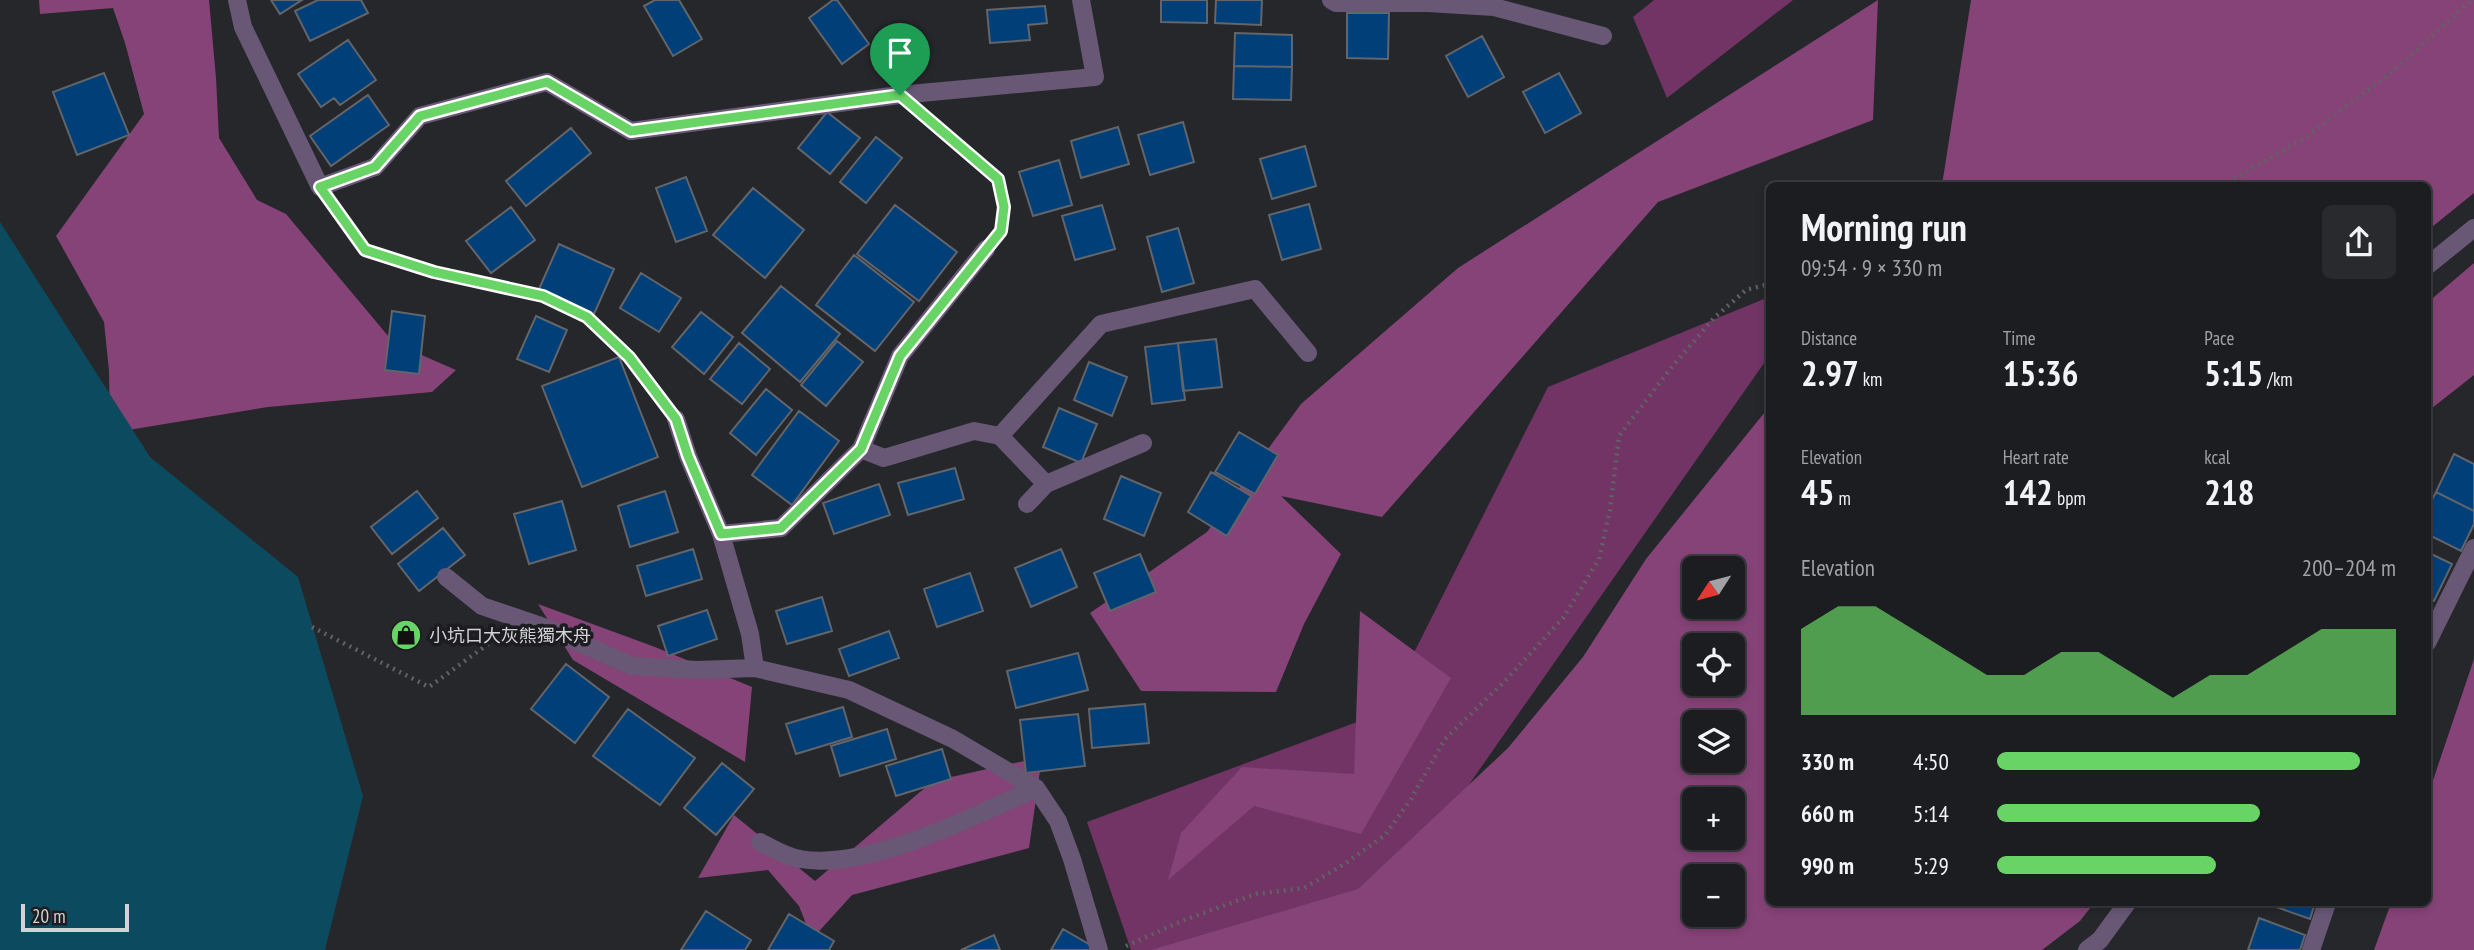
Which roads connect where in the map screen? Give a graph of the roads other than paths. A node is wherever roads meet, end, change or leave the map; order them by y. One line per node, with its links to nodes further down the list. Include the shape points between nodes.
1 (237, 0): 2 (street, via 243,27 320,187 375,167 420,116 547,82 631,131 900,95 1095,77)
2 (1081, 0)
3 (1331, 0): 4 (street, via 1494,8)
4 (1603, 36)
5 (2474, 228): 7 (street)
6 (986, 249): 12 (street, via 900,356)
7 (2431, 263)
8 (1308, 353): 10 (street, via 1255,289 1101,324)
9 (676, 419): 15 (street)
10 (1000, 436): 12 (street, via 974,431 884,458); 13 (street)
11 (1143, 443): 13 (street)
12 (861, 449): 15 (street, via 781,528)
13 (1045, 484): 14 (street)
14 (1027, 504)
15 (721, 534): 19 (street, via 750,634)
16 (2474, 548): 18 (street)
17 (446, 577): 19 (street, via 482,606 632,666)
18 (2431, 635)
19 (755, 668): 20 (street, via 849,690 953,739)
20 (1036, 788): 21 (street, via 952,825 845,860 798,859); 24 (street, via 1058,821)
21 (760, 842)
22 (2125, 906): 25 (street)
23 (2326, 906): 26 (street)
24 (1099, 950)
25 (2087, 950)
26 (2311, 950)

